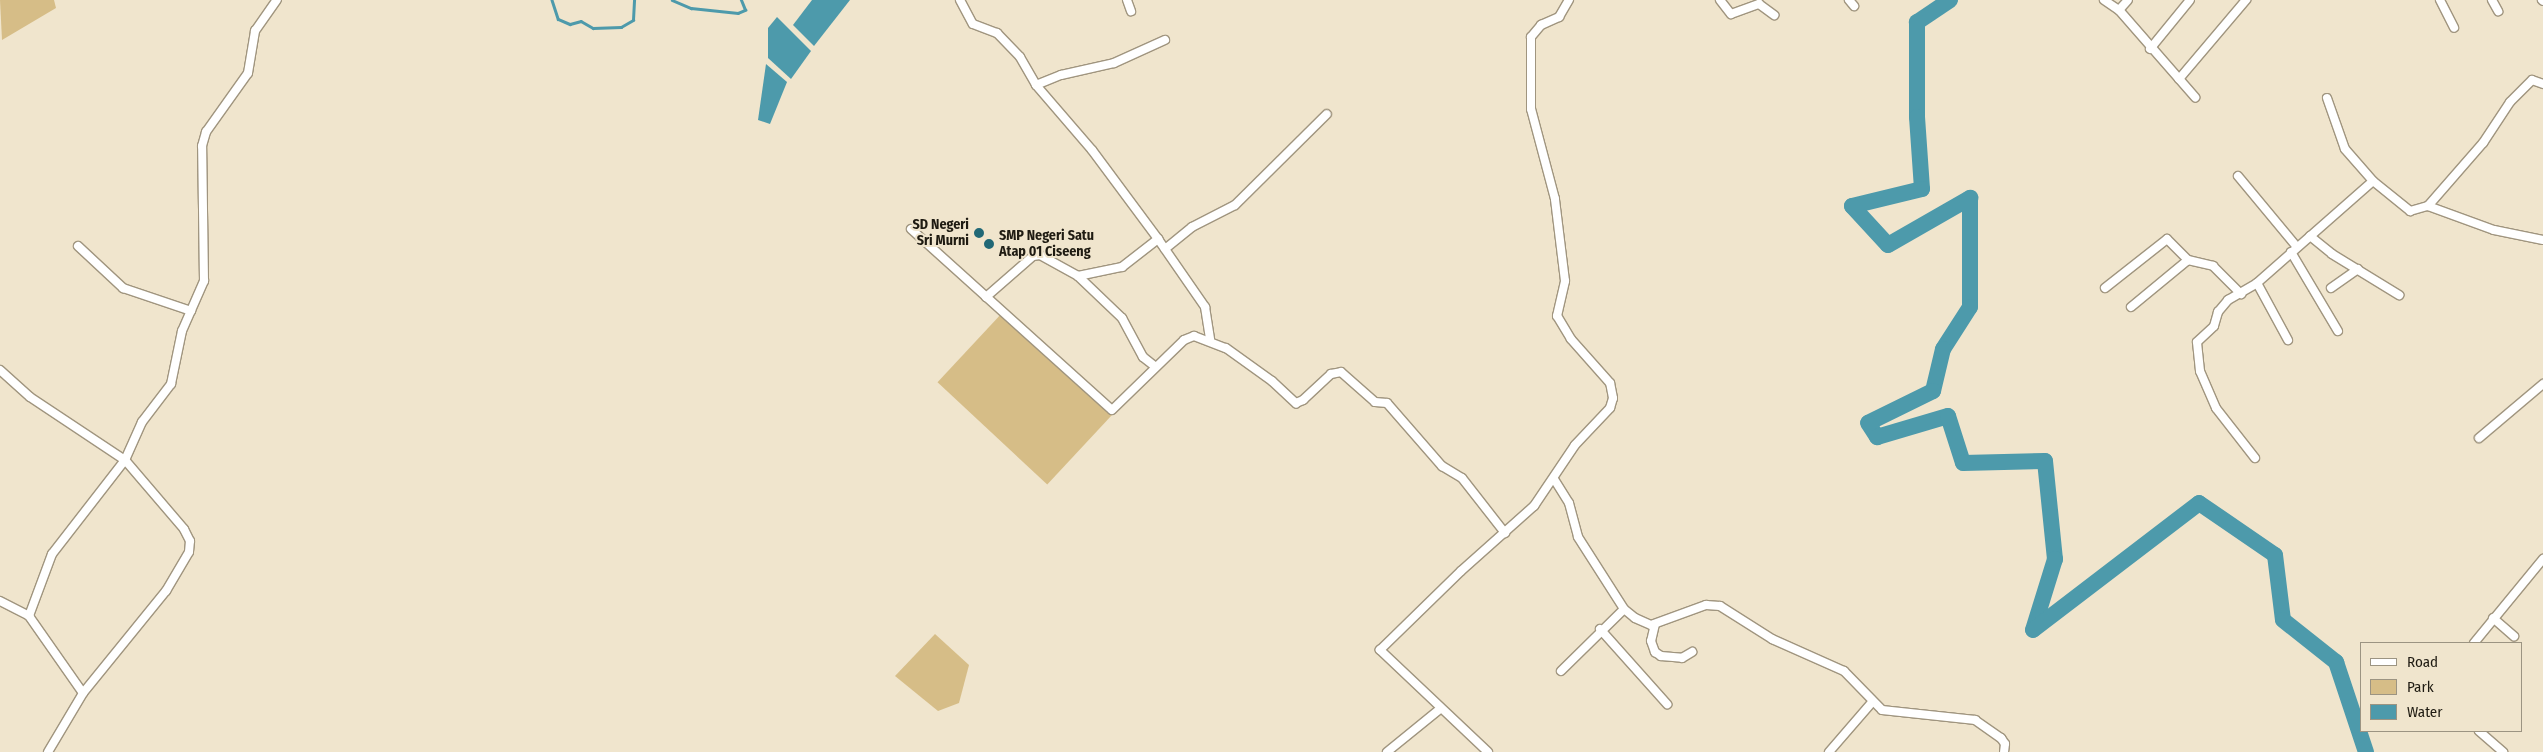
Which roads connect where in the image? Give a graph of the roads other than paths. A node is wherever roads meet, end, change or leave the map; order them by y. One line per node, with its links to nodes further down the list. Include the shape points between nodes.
1 (277, 0): 45 (street, via 255,31 248,73 204,138 206,271)
2 (960, 0): 21 (street, via 969,20 1001,36 1020,57)
3 (1127, 0): 13 (street)
4 (1569, 0): 55 (street, via 1558,17 1541,25 1531,37 1532,109 1555,200 1565,281 1558,316 1564,330 1614,392 1610,408 1575,445)
5 (1720, 0): 15 (street, via 1731,14 1759,4)
6 (2104, 0): 12 (street)
7 (2128, 0): 12 (street)
8 (2190, 0): 18 (street)
9 (2246, 0): 19 (street)
10 (2440, 0): 16 (street)
11 (2492, 0): 14 (street)
12 (2119, 10): 18 (street)
13 (1131, 11)
14 (2498, 11)
15 (1774, 15)
16 (2454, 28)
17 (1165, 40): 21 (street, via 1114,63 1061,75)
18 (2150, 49): 19 (street)
19 (2179, 79): 22 (street)
20 (2543, 84): 27 (street, via 2532,80 2510,102 2483,143)
21 (1036, 85): 30 (street, via 1092,150)
22 (2195, 97)
23 (2327, 98): 26 (street, via 2345,149)
24 (1327, 114): 33 (street, via 1236,205 1192,227)
25 (2238, 176): 34 (street)
26 (2373, 181): 27 (street, via 2410,212); 29 (street)
27 (2428, 206): 31 (street, via 2513,235)
28 (911, 229): 43 (street)
29 (2310, 236): 34 (street); 36 (street)
30 (1158, 239): 33 (street); 37 (street, via 1122,267)
31 (2543, 240)
32 (78, 246): 45 (street, via 123,288)
33 (1165, 249): 47 (street, via 1205,307)
34 (2294, 250): 38 (street); 46 (street)
35 (2188, 260): 39 (street, via 2166,239); 41 (street, via 2213,266); 44 (street)
36 (2358, 269): 40 (street); 42 (street)
37 (1078, 276): 43 (street, via 1040,256 1033,256); 49 (street, via 1122,318 1143,357)
38 (2257, 283): 41 (street); 48 (street)
39 (2105, 288)
40 (2331, 288)
41 (2241, 294): 53 (street, via 2223,305 2214,326 2196,345 2200,371 2216,408)
42 (2399, 295)
43 (986, 297): 49 (street, via 1112,410)
44 (2130, 307)
45 (191, 311): 54 (street, via 182,331 170,384 142,422)
46 (2338, 331)
47 (1210, 340): 49 (street, via 1194,336 1184,340); 56 (street, via 1249,364 1296,403 1331,374 1341,372 1375,402 1387,404 1442,466 1462,478)
48 (2288, 340)
49 (1156, 367)
50 (0, 370): 54 (street, via 30,397)
51 (2543, 384): 52 (street)
52 (2479, 438)
53 (2255, 458)
54 (125, 460): 60 (street, via 52,554); 68 (street, via 184,529 190,541 189,552 166,591)
55 (1554, 479): 56 (street, via 1534,506); 59 (street, via 1570,503 1578,537)
56 (1505, 533): 71 (street, via 1380,650)
57 (2543, 559): 61 (street)
58 (0, 601): 60 (street)
59 (1624, 609): 62 (street, via 1644,622); 63 (street)
60 (29, 616): 68 (street)
61 (2493, 618): 64 (street); 65 (street)
62 (1656, 624): 66 (street, via 1650,641 1654,652 1682,658); 69 (street, via 1706,605 1720,606 1772,639 1844,671)
63 (1600, 630): 67 (street); 70 (street)
64 (2514, 636)
65 (2475, 642)
66 (1692, 652)
67 (1561, 671)
68 (83, 693): 73 (street)
69 (1874, 701): 76 (street); 77 (street, via 1887,712 1974,720 2001,738 2005,744)
70 (1668, 704)
71 (1440, 708): 74 (street); 75 (street)
72 (2480, 732): 78 (street)
73 (48, 752)
74 (1387, 752)
75 (1488, 752)
76 (1829, 752)
77 (2004, 752)
78 (2503, 752)

